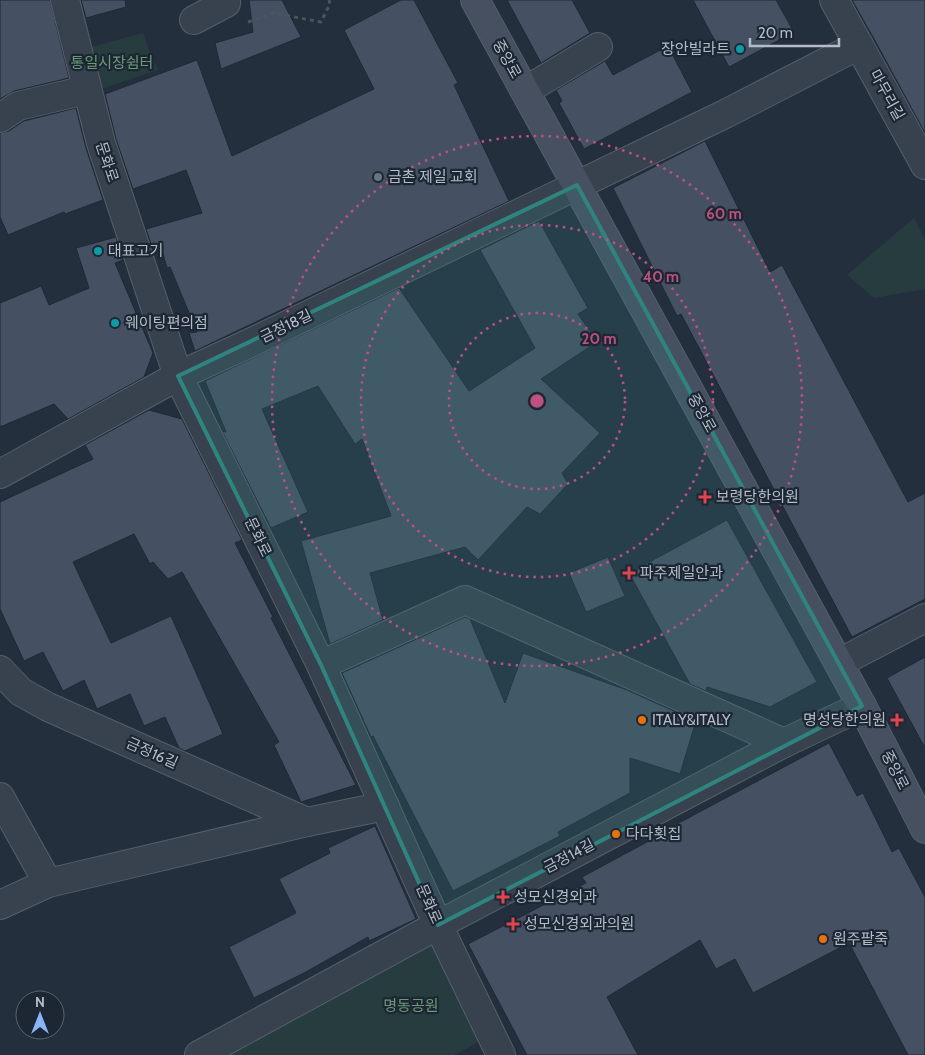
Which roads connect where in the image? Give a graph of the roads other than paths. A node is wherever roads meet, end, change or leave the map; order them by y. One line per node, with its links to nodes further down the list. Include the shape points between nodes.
1 (65, 0): 8 (street, 문화로)
2 (226, 0): 5 (street, via 226,3)
3 (475, 0): 9 (main road, 중앙로)
4 (834, 0): 6 (street, 마무리길)
5 (194, 20)
6 (859, 44): 11 (street, 마무리길); 12 (street, 금정18길, via 725,114)
7 (598, 48): 9 (street)
8 (86, 90): 10 (street, via 18,106); 13 (street, 문화로)
9 (525, 91): 12 (main road, 중앙로)
10 (0, 118)
11 (925, 165)
12 (577, 185): 13 (street, 금정18길); 16 (main road, 중앙로)
13 (178, 376): 14 (street, 금정18길); 17 (street, 문화로)
14 (0, 474)
15 (925, 618): 16 (street)
16 (839, 663): 19 (main road, 중앙로)
17 (321, 665): 20 (street, via 465,600); 22 (street, 문화로)
18 (1, 680): 23 (street, 금정16길, via 48,708)
19 (862, 706): 20 (street, 금정14길); 24 (main road, 중앙로)
20 (784, 743): 27 (street, 금정14길)
21 (0, 797): 25 (street)
22 (385, 806): 23 (street); 27 (street, 문화로)
23 (307, 822): 25 (street)
24 (925, 829)
25 (48, 883): 26 (street)
26 (0, 905)
27 (438, 925): 28 (street, 금정14길); 29 (street, 문화로)
28 (199, 1055)
29 (501, 1055)

